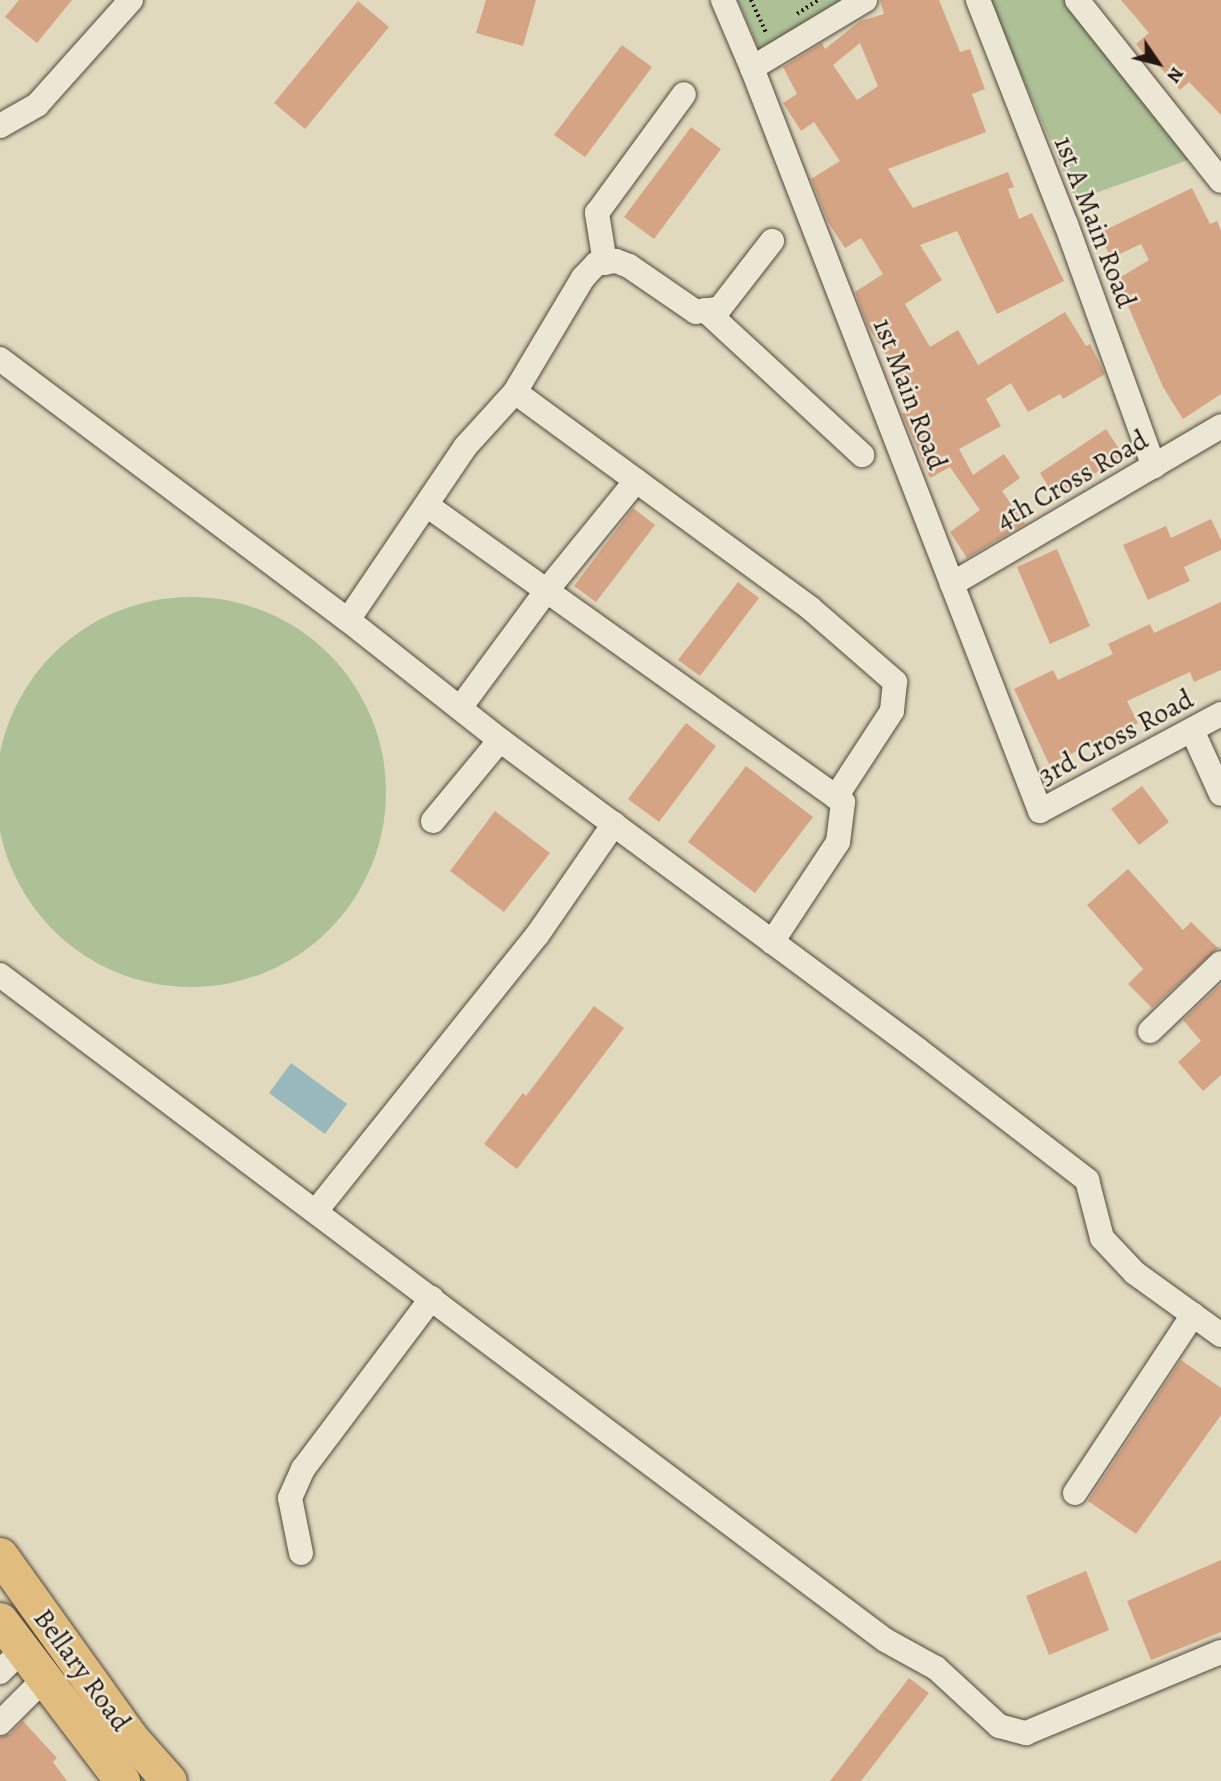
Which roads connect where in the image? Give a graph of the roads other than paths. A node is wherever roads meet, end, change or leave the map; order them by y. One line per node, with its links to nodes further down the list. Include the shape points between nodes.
1 (131, 0): 8 (street, via 37,105)
2 (723, 0): 6 (street, 1st Main Road)
3 (865, 0): 6 (street)
4 (978, 0): 17 (street, 1st A Main Road)
5 (1077, 0): 9 (street)
6 (752, 68): 20 (street, 1st Main Road)
7 (684, 94): 11 (street, via 597,213)
8 (0, 126)
9 (1221, 181)
10 (772, 242): 12 (street, via 720,308)
11 (605, 263): 12 (street, via 629,266 695,312); 14 (street, via 596,264 583,278)
12 (705, 310): 16 (street)
13 (0, 359): 22 (street)
14 (515, 392): 18 (street); 19 (street, via 465,447)
15 (1221, 426): 17 (street, 4th Cross Road)
16 (862, 455)
17 (1154, 467): 20 (street, 4th Cross Road)
18 (636, 481): 21 (street); 28 (street, via 810,608 895,682 892,711)
19 (428, 506): 21 (street); 22 (street)
20 (951, 584): 29 (street, 1st Main Road)
21 (547, 590): 23 (street); 28 (street)
22 (348, 620): 23 (street)
23 (460, 708): 26 (street)
24 (1221, 715): 25 (street, 3rd Cross Road)
25 (1192, 730): 27 (street); 29 (street, 3rd Cross Road)
26 (500, 740): 30 (street); 31 (street)
27 (1221, 794)
28 (836, 797): 32 (street, via 843,802 838,842)
29 (1040, 811)
30 (433, 821)
31 (614, 824): 32 (street); 36 (street, via 538,934)
32 (772, 942): 38 (street, via 1087,1180 1102,1238 1135,1273)
33 (1221, 963): 35 (street)
34 (0, 975): 36 (street)
35 (1150, 1031)
36 (316, 1211): 37 (street)
37 (432, 1298): 41 (street, via 303,1469 290,1498); 44 (street, via 885,1640 936,1668 999,1726 1026,1733)
38 (1193, 1315): 39 (street); 40 (street)
39 (1221, 1335)
40 (1075, 1493)
41 (301, 1553)
42 (0, 1555): 49 (highway, Bellary Road, via 131,1738)
43 (0, 1620): 45 (highway, Bellary Road)
44 (1221, 1652)
45 (12, 1660): 46 (highway, Bellary Road)
46 (44, 1679): 47 (street); 48 (highway, Bellary Road)
47 (0, 1723)
48 (122, 1781)
49 (169, 1781)

